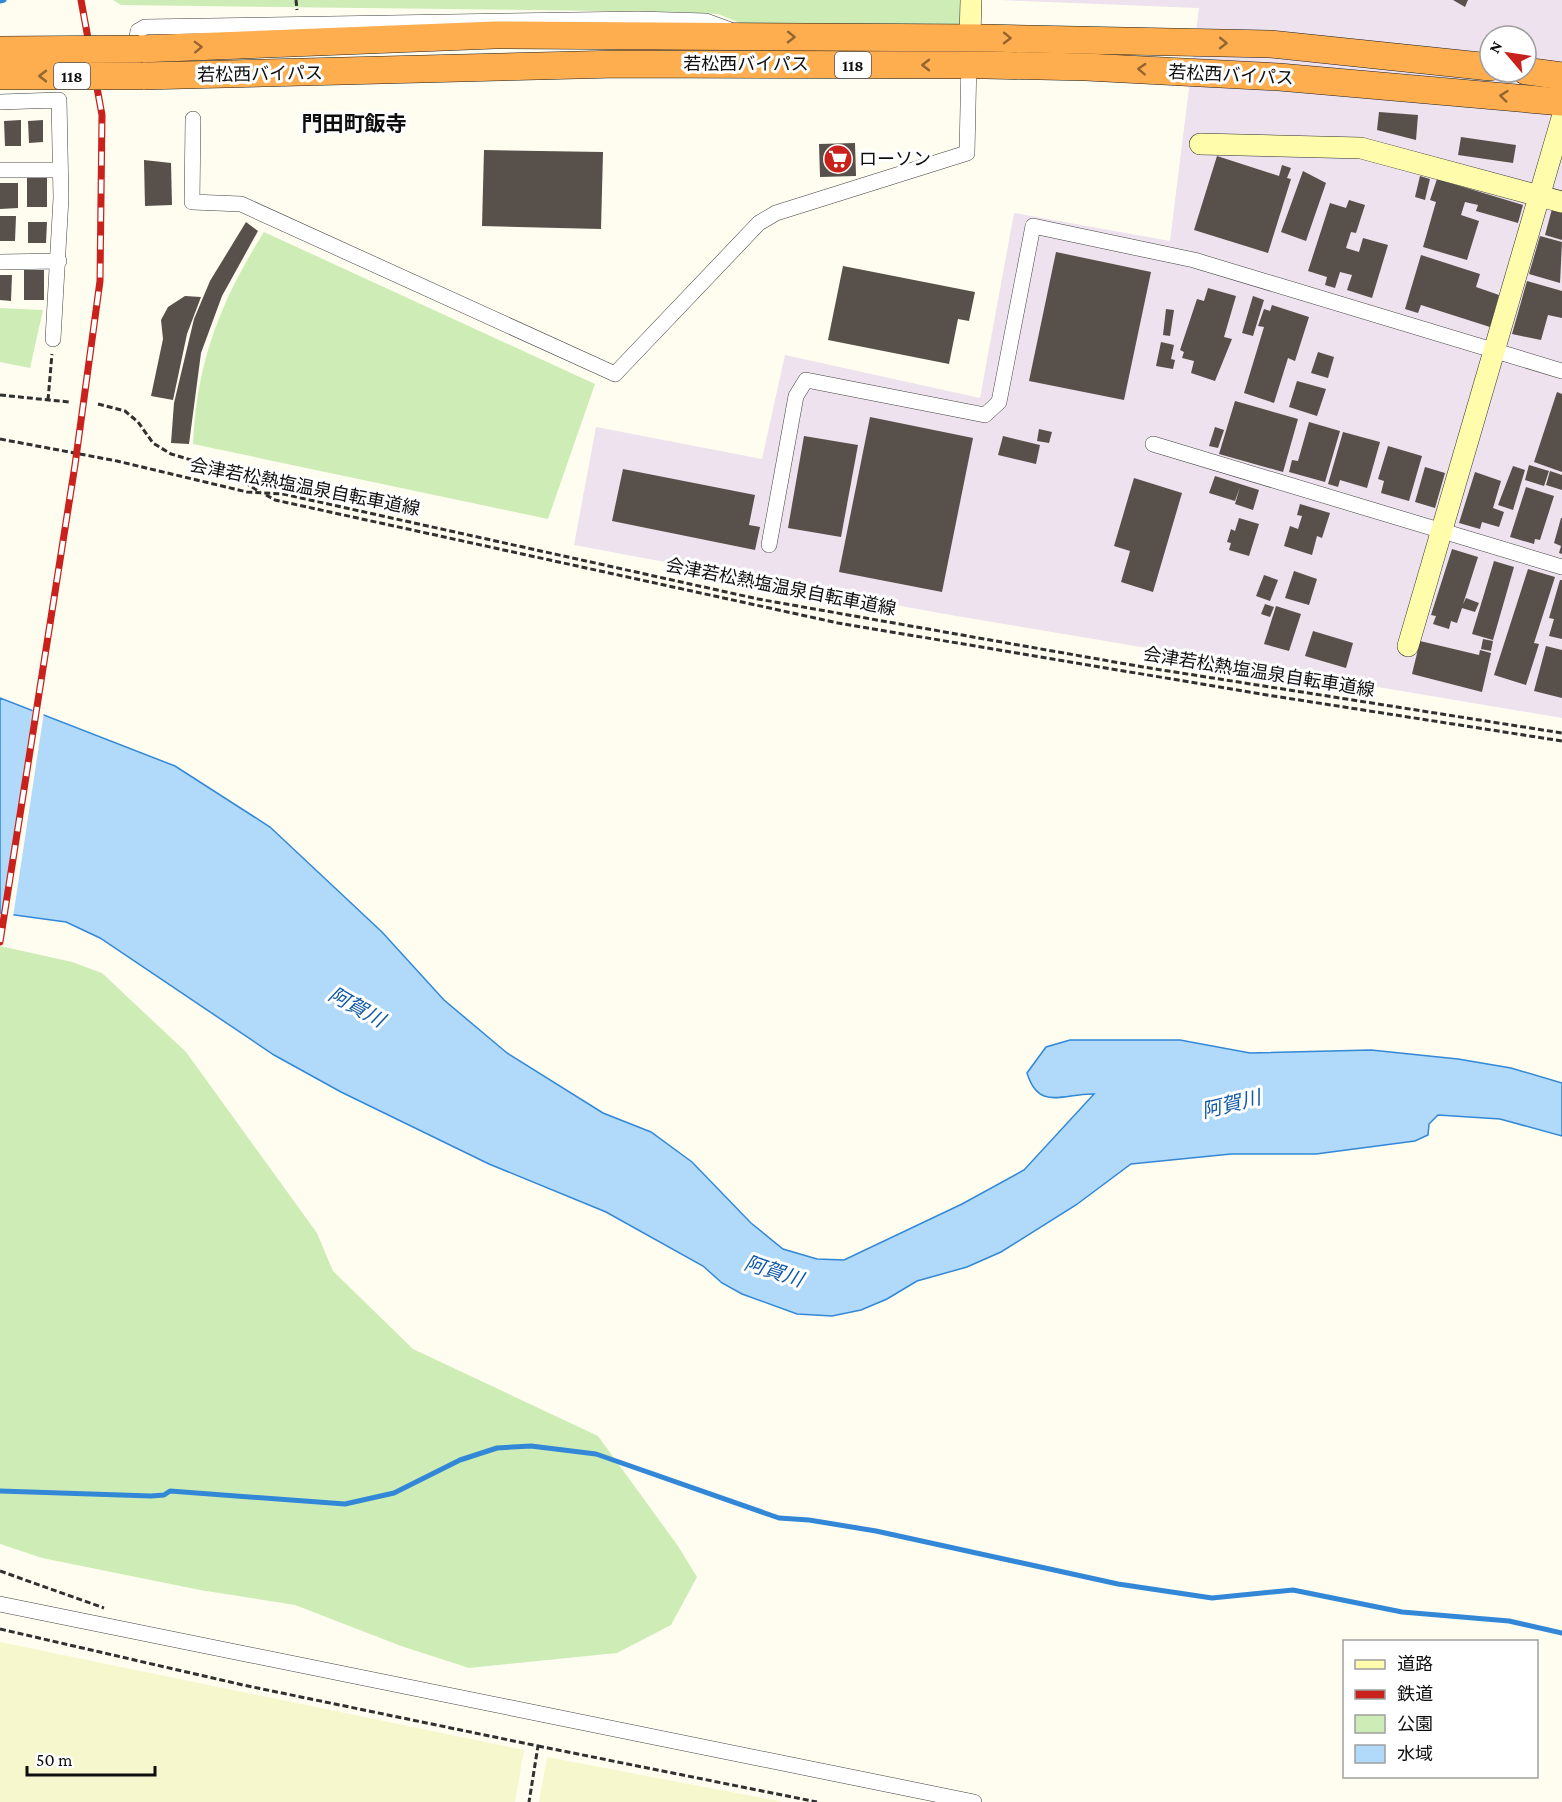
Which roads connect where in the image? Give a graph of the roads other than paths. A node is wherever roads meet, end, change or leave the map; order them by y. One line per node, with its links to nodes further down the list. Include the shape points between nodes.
1 (971, 0): 3 (street)
2 (748, 36): 3 (highway, 若松西バイパス / 118, one-way to 3); 4 (highway, 若松西バイパス / 118, one-way to 2, bridge, via 139,49 495,35); 5 (street, via 706,21 638,19 145,27 138,31 135,43 134,80 144,88 191,87 782,72)
3 (970, 37): 6 (street); 7 (highway, 若松西バイパス / 118, one-way to 7, via 1270,44)
4 (0, 50)
5 (805, 64): 6 (highway, 若松西バイパス / 118, one-way to 5); 9 (highway, 若松西バイパス / 118, one-way to 9, bridge)
6 (968, 64): 12 (highway, 若松西バイパス / 118, one-way to 6, via 1279,76); 14 (street, via 967,153 776,213 759,223 615,374 241,204 192,202)
7 (1478, 66)
8 (1538, 73): 10 (highway)
9 (0, 76)
10 (1562, 76)
11 (0, 102): 17 (street, via 59,100)
12 (1562, 102)
13 (1562, 118): 18 (street)
14 (193, 120)
15 (1200, 144): 18 (street, via 1361,148)
16 (0, 170): 17 (street)
17 (60, 170): 20 (street)
18 (1538, 196): 19 (street); 23 (street)
19 (1562, 202)
20 (59, 261): 21 (street); 22 (street)
21 (0, 262)
22 (53, 339)
23 (1492, 351): 24 (street); 26 (street); 27 (street, via 1194,260 1033,226 999,402 985,415 806,380 796,396)
24 (1562, 371)
25 (1153, 444): 26 (street)
26 (1441, 531): 28 (street); 29 (street)
27 (769, 545)
28 (1562, 567)
29 (1408, 646)
30 (0, 1604): 31 (street)
31 (974, 1802)

